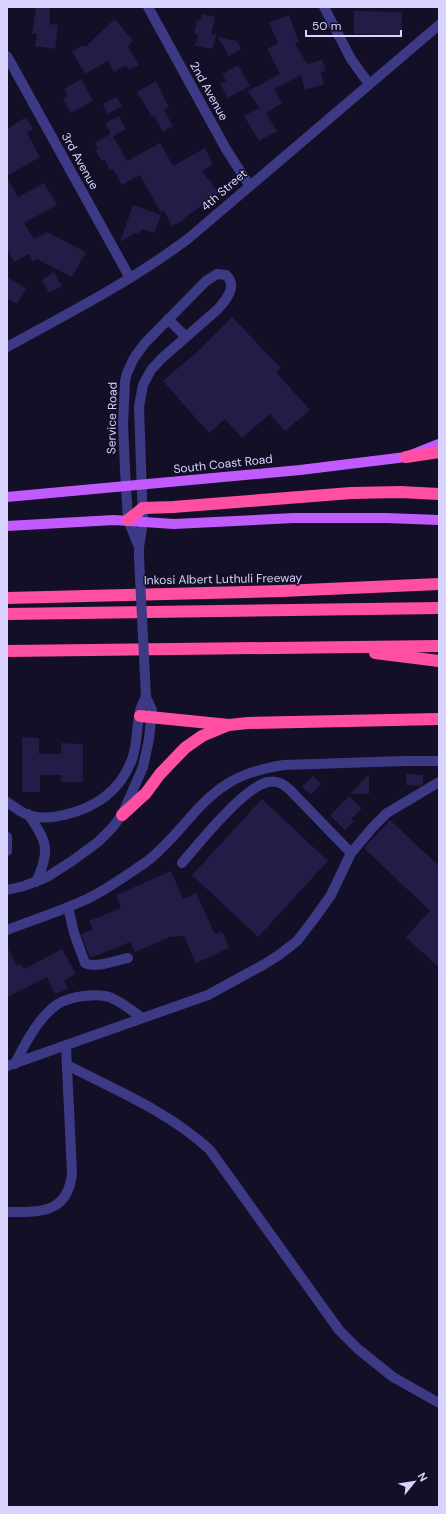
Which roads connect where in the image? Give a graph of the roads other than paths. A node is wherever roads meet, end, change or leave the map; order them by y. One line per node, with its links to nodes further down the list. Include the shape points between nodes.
1 (148, 7): 6 (street, 2nd Avenue, via 226,149)
2 (324, 7): 5 (street, via 351,59)
3 (439, 25): 5 (street, 4th Street)
4 (7, 56): 7 (street, 3rd Avenue)
5 (369, 84): 6 (street, 4th Street)
6 (249, 185): 7 (street, 4th Street, via 188,238)
7 (130, 278): 10 (street, 4th Street)
8 (168, 319): 9 (street); 9 (street, Service Road, via 213,276 226,275 231,288 224,302); 15 (street, Service Road, via 137,352 127,373 124,424)
9 (189, 334): 14 (street, Service Road, via 151,370 143,385 139,407)
10 (7, 347)
11 (439, 444): 13 (main road, South Coast Road)
12 (439, 452): 13 (highway)
13 (406, 457): 14 (main road, South Coast Road)
14 (142, 485): 15 (main road, South Coast Road); 18 (street, Service Road)
15 (126, 486): 17 (main road, South Coast Road); 19 (street, Service Road)
16 (439, 494): 18 (highway, via 321,494)
17 (7, 497)
18 (143, 508): 19 (highway); 21 (street, Service Road)
19 (128, 520): 21 (main road); 22 (main road); 23 (street, Service Road)
20 (439, 520): 21 (main road, via 294,518 174,524)
21 (143, 522): 23 (street, Service Road)
22 (7, 526)
23 (139, 547): 32 (street, Service Road, bridge, via 146,697 140,710)
24 (439, 584): 25 (highway, Inkosi Albert Luthuli Freeway, via 282,592)
25 (7, 598)
26 (439, 608): 27 (highway)
27 (7, 614)
28 (439, 646): 29 (highway)
29 (338, 648): 30 (highway); 31 (highway)
30 (7, 651)
31 (439, 661)
32 (146, 717): 34 (highway); 39 (street, Service Road, via 127,772 118,786 107,796 94,806 73,813 55,817); 40 (street, Service Road, via 149,739 143,767)
33 (439, 719): 34 (highway)
34 (229, 725): 40 (highway, via 202,736 185,748)
35 (435, 761): 36 (street); 47 (street, via 284,765 252,772 226,784 215,793 148,860 97,894)
36 (439, 770)
37 (439, 782): 43 (street, via 387,813)
38 (7, 802): 39 (street, Service Road)
39 (28, 814): 45 (street, Service Road, via 42,836 46,852)
40 (122, 816): 45 (street, Service Road, via 98,842)
41 (7, 837): 42 (street)
42 (7, 851)
43 (351, 853): 44 (street, via 287,788 281,783 273,782 259,786 236,804); 50 (street, via 331,895 314,920 297,940 279,955 208,995)
44 (182, 863)
45 (36, 882): 46 (street, Service Road)
46 (7, 890)
47 (68, 907): 48 (street); 49 (street, via 85,963 98,965)
48 (7, 930)
49 (128, 958)
50 (142, 1018): 51 (street); 52 (street, via 107,996 87,995 70,999 59,1003 47,1014)
51 (66, 1046): 52 (street); 53 (street)
52 (11, 1065)
53 (67, 1065): 54 (street, via 72,1173 69,1190 61,1202 47,1210); 55 (street, via 172,1119 194,1135 219,1162 339,1330 393,1377)
54 (7, 1212)
55 (439, 1403)

